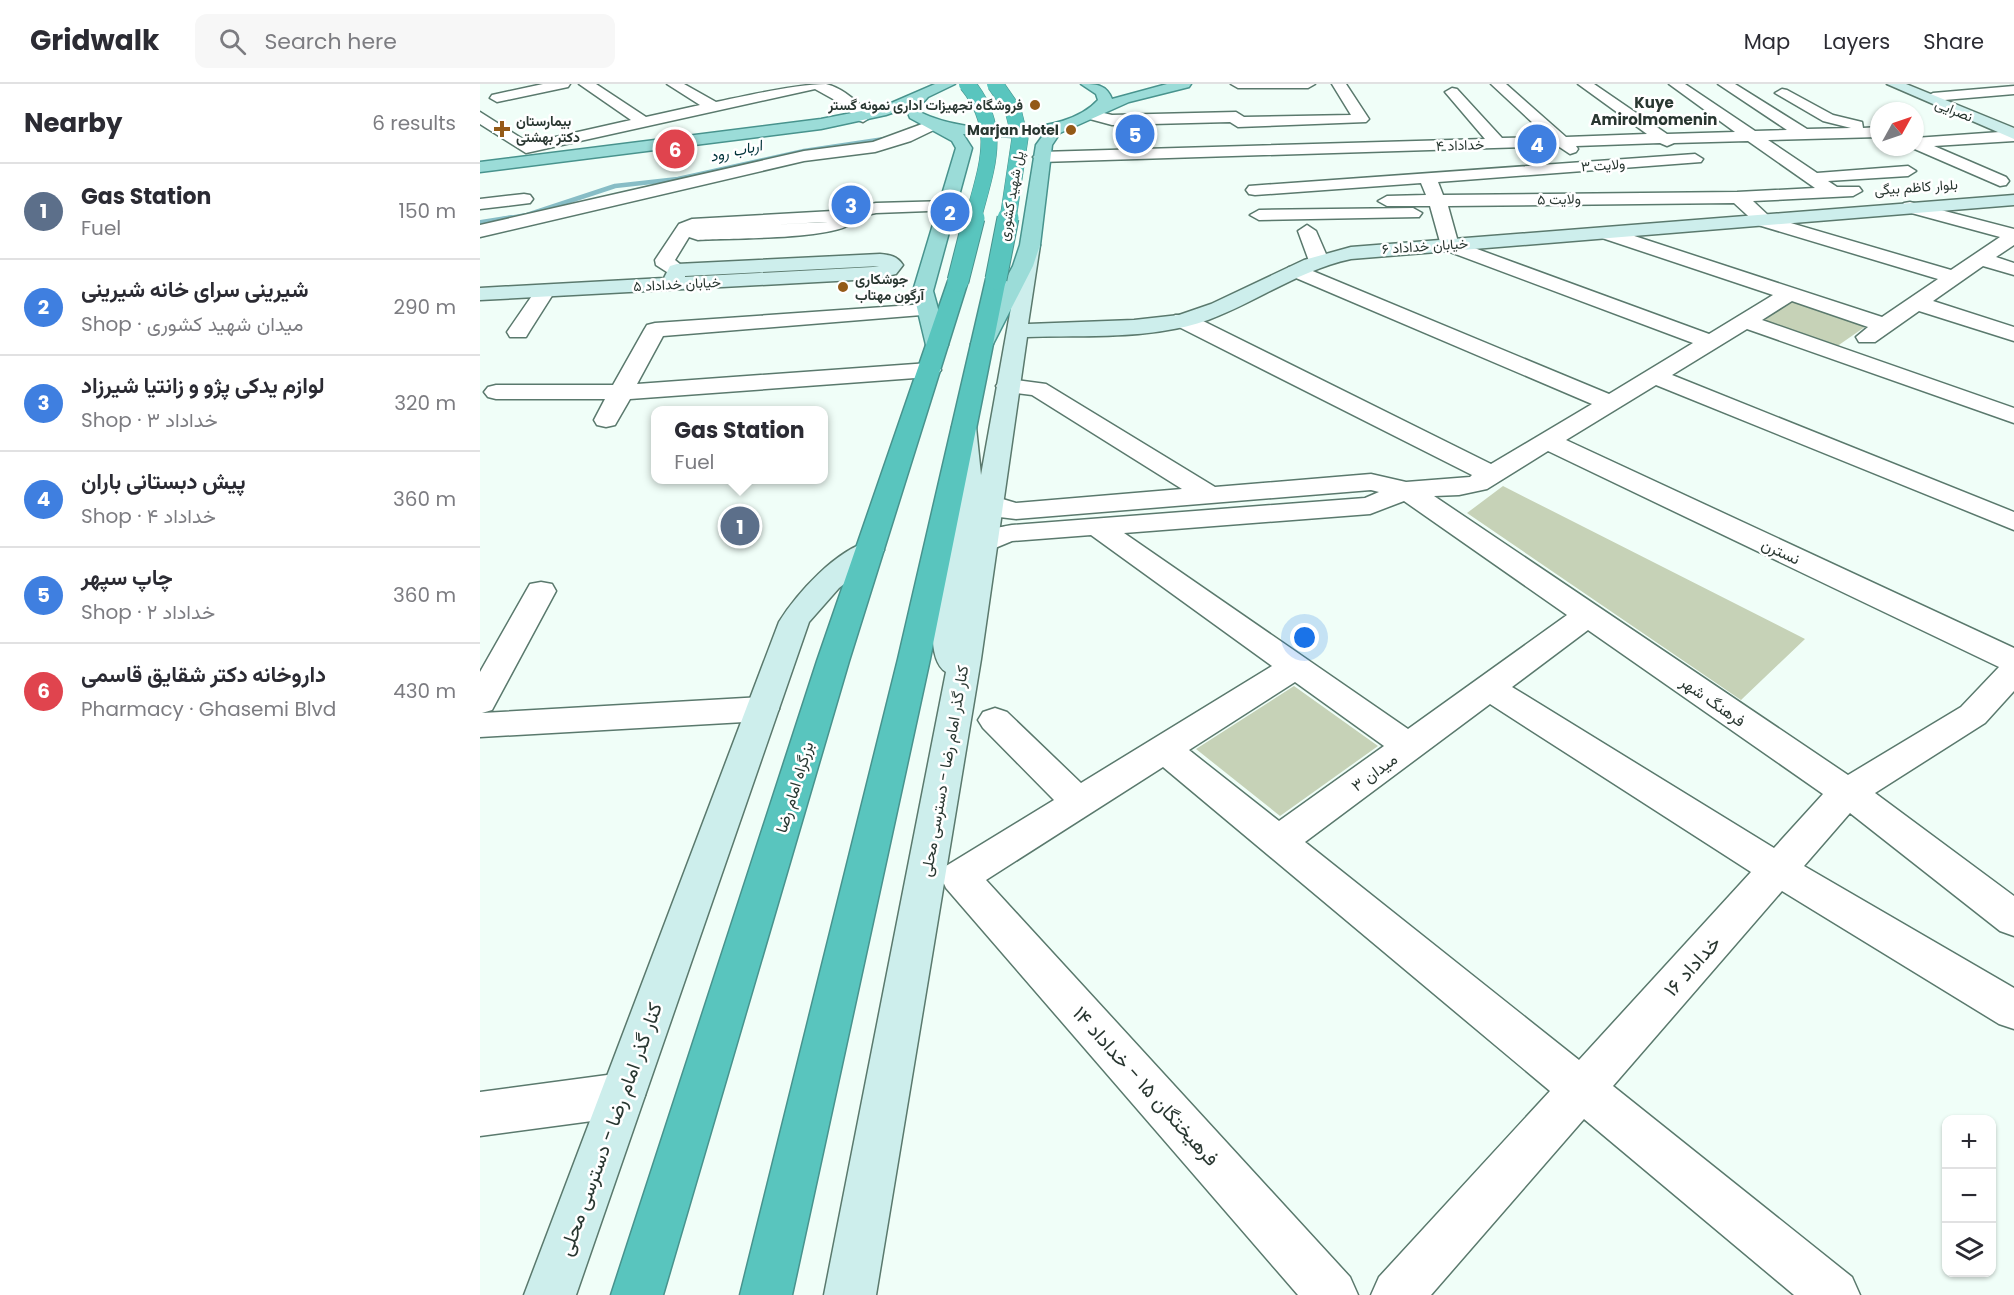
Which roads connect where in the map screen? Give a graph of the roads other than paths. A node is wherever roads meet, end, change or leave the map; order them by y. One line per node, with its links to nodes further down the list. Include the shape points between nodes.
1 (563, 84): 27 (street)
2 (586, 84): 34 (street)
3 (674, 84): 28 (street)
4 (817, 84): 28 (street); 32 (street, via 847,101)
5 (948, 84): 23 (main road)
6 (967, 84): 88 (highway, پل شهید کشوری, bridge, via 988,120 991,147)
7 (995, 84): 101 (highway, پل شهید کشوری, bridge, via 1013,110 1020,138)
8 (1089, 84): 30 (main road, via 1105,98 1103,106)
9 (1113, 84): 10 (main road, via 1131,91)
10 (1183, 84): 30 (main road, via 1124,99)
11 (1231, 84): 33 (street)
12 (1238, 84): 13 (street)
13 (1308, 84)
14 (1339, 84): 33 (street, via 1361,118 1238,122)
15 (1498, 84): 45 (street)
16 (1585, 84): 44 (street)
17 (1676, 84): 43 (street)
18 (1725, 84): 41 (street)
19 (1894, 84): 42 (main road, نصرایی)
20 (1904, 84): 26 (main road)
21 (480, 90): 27 (street)
22 (2014, 90): 26 (street)
23 (925, 92): 32 (main road, via 893,110); 36 (main road, via 914,103 913,112)
24 (1452, 92): 47 (street)
25 (1782, 93): 38 (street, via 1828,118)
26 (1933, 97): 37 (main road)
27 (497, 98): 29 (street)
28 (714, 107): 34 (street)
29 (518, 111)
30 (1088, 116): 33 (street, via 1112,120); 36 (main road, via 1044,129 1004,132); 51 (main road, via 1055,130)
31 (480, 117): 54 (street)
32 (863, 117): 35 (main road)
33 (1236, 117)
34 (643, 123): 54 (street)
35 (821, 124): 36 (main road, via 884,122); 54 (main road)
36 (932, 126): 52 (main road, via 961,141); 76 (street, via 875,147 804,156)
37 (2014, 129)
38 (1870, 130)
39 (1273, 131): 50 (street)
40 (1870, 132): 41 (street, خداداد ۴)
41 (1806, 134): 43 (street, خداداد ۴)
42 (2014, 135): 46 (street)
43 (1753, 136): 44 (street, خداداد ۴); 53 (street)
44 (1663, 139): 45 (street, خداداد ۴); 57 (street)
45 (1561, 142): 47 (street, خداداد ۴); 59 (street)
46 (1924, 143)
47 (1498, 144): 50 (street, خداداد ۴)
48 (1870, 147): 53 (street)
49 (1924, 148): 63 (street)
50 (1276, 150): 51 (street, خداداد ۴)
51 (1042, 151): 52 (main road, via 1028,138 1001,137 976,142); 80 (main road)
52 (963, 152): 72 (main road)
53 (1776, 153): 55 (street); 60 (street)
54 (526, 155): 58 (main road)
55 (1752, 155)
56 (1716, 157): 57 (street, ولایت ۳)
57 (1692, 159): 59 (street, ولایت ۳); 68 (street)
58 (480, 166)
59 (1591, 166): 61 (street, ولایت ۳); 65 (street)
60 (1810, 177): 62 (street); 70 (street)
61 (1427, 178): 69 (street, ولایت ۳); 73 (street)
62 (1910, 179): 70 (main road, بلوار کاظم بیگی)
63 (2009, 183): 64 (main road, بلوار کاظم بیگی)
64 (1967, 184)
65 (1615, 187)
66 (524, 199): 71 (street)
67 (2014, 200): 74 (main road, بلوار کاظم بیگی)
68 (1742, 202): 70 (street, ولایت ۵); 73 (street, ولایت ۵); 75 (street)
69 (1260, 203): 73 (street, ولایت ۵)
70 (1844, 203): 74 (main road, بلوار کاظم بیگی, via 1883,209); 75 (main road, خیابان خداداد ۶)
71 (480, 204)
72 (949, 206): 86 (street, via 876,208 833,216 845,221 831,227 693,234 686,228 665,260); 88 (main road)
73 (1440, 207): 81 (street)
74 (1910, 207): 79 (street)
75 (1764, 221): 78 (main road, خیابان خداداد ۶); 87 (street)
76 (480, 231)
77 (1307, 231): 83 (street)
78 (1606, 233): 81 (main road, خیابان خداداد ۶); 91 (street)
79 (2014, 236): 82 (street)
80 (1030, 245): 97 (main road, کنار گذر امام رضا - دسترسی محلی); 101 (main road)
81 (1449, 245): 83 (main road, خیابان خداداد ۶, via 1361,251); 100 (street)
82 (1980, 259): 84 (street); 87 (street)
83 (1319, 261): 85 (main road, خیابان خداداد ۶)
84 (2014, 269)
85 (1296, 271): 94 (main road, خیابان خداداد ۶); 108 (street)
86 (674, 277): 88 (main road, خیابان خداداد ۵, via 911,272); 89 (main road, خیابان خداداد ۵)
87 (1953, 278): 92 (street)
88 (942, 280): 93 (main road, via 923,291); 103 (highway, بزرگراه امام رضا)
89 (545, 291): 90 (main road, خیابان خداداد ۵); 98 (street)
90 (480, 294)
91 (1790, 294): 95 (street); 96 (street)
92 (1916, 303): 96 (street); 99 (street)
93 (927, 310): 103 (main road); 107 (street, via 655,330)
94 (1183, 320): 97 (main road, خیابان خداداد ۶); 113 (street)
95 (1745, 321): 100 (street); 102 (street)
96 (1884, 325): 102 (street)
97 (1017, 331): 105 (main road, کنار گذر امام رضا - دسترسی محلی)
98 (518, 332)
99 (2014, 334)
100 (1710, 342): 104 (street)
101 (982, 344): 111 (highway)
102 (1841, 355): 109 (street)
103 (933, 357): 107 (street); 120 (highway, بزرگراه امام رضا)
104 (1654, 376): 108 (street); 117 (street)
105 (1008, 386): 115 (street, via 1038,389); 116 (main road, کنار گذر امام رضا - دسترسی محلی)
106 (496, 392): 107 (street)
107 (624, 392): 110 (street)
108 (1610, 403): 112 (street)
109 (2014, 416)
110 (606, 420)
111 (964, 427): 125 (main road, via 969,495 947,626); 144 (highway)
112 (1547, 441): 113 (street); 124 (street, نسترن)
113 (1492, 475): 114 (street, via 1470,486)
114 (1406, 490): 115 (street, via 1371,482); 118 (street, via 1370,506); 122 (street, فرهنگ شهر)
115 (1210, 495): 116 (street, via 1016,511 1001,510)
116 (989, 503): 119 (main road, کنار گذر امام رضا - دسترسی محلی)
117 (2014, 522)
118 (1097, 527): 119 (street, via 1003,534); 123 (street, میدان ۳)
119 (983, 544): 125 (main road, کنار گذر امام رضا - دسترسی محلی)
120 (870, 550): 128 (main road, کنار گذر امام رضا - دسترسی محلی, via 823,586 800,612); 143 (highway, بزرگراه امام رضا)
121 (541, 591): 127 (street)
122 (1588, 615): 126 (street); 133 (street, فرهنگ شهر)
123 (1295, 667): 131 (street, میدان ۳); 132 (street)
124 (2011, 676): 133 (street, خداداد ۱۶, via 1973,715)
125 (960, 686): 145 (main road, کنار گذر امام رضا - دسترسی محلی)
126 (1489, 688): 131 (street); 136 (street)
127 (480, 702)
128 (762, 709): 130 (street); 140 (main road, کنار گذر امام رضا - دسترسی محلی)
129 (995, 720): 134 (street)
130 (480, 725)
131 (1409, 747): 135 (street, میدان ۳)
132 (1164, 749): 134 (street); 135 (street)
133 (1846, 793): 136 (street, خداداد ۱۶); 137 (street, فرهنگ شهر, via 1890,822)
134 (1079, 803): 146 (street, فرهیختگان ۱۵ - خداداد ۱۴, via 960,877)
135 (1278, 842): 139 (street)
136 (1778, 870): 138 (street); 139 (street, خداداد ۱۶)
137 (2014, 919)
138 (2014, 1010)
139 (1581, 1089): 147 (street, خداداد ۱۶); 148 (street)
140 (622, 1095): 141 (street); 142 (main road, کنار گذر امام رضا - دسترسی محلی)
141 (480, 1114)
142 (550, 1295)
143 (637, 1295)
144 (766, 1295)
145 (850, 1295)
146 (1332, 1295)
147 (1397, 1295)
148 (1834, 1295)

